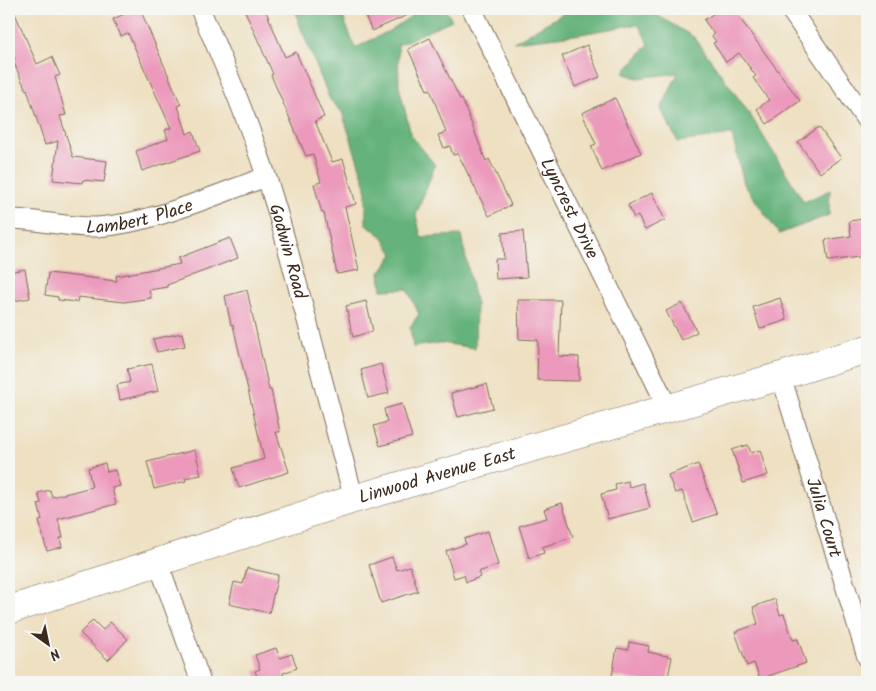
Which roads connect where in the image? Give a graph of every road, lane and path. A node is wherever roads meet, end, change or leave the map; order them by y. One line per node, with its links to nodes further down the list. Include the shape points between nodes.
1 (200, 9): 5 (street, Godwin Road)
2 (472, 9): 9 (street, Lyncrest Drive)
3 (790, 9): 4 (street)
4 (867, 121)
5 (266, 177): 6 (street, Lambert Place, via 155,217 126,224 68,227); 10 (street, Godwin Road)
6 (9, 219)
7 (867, 349): 8 (main road, Linwood Avenue East)
8 (781, 376): 9 (main road, Linwood Avenue East); 13 (street, Julia Court)
9 (668, 408): 10 (main road, Linwood Avenue East)
10 (354, 499): 11 (main road, Linwood Avenue East)
11 (158, 562): 12 (main road, Linwood Avenue East); 14 (street)
12 (9, 610)
13 (867, 657)
14 (201, 682)

